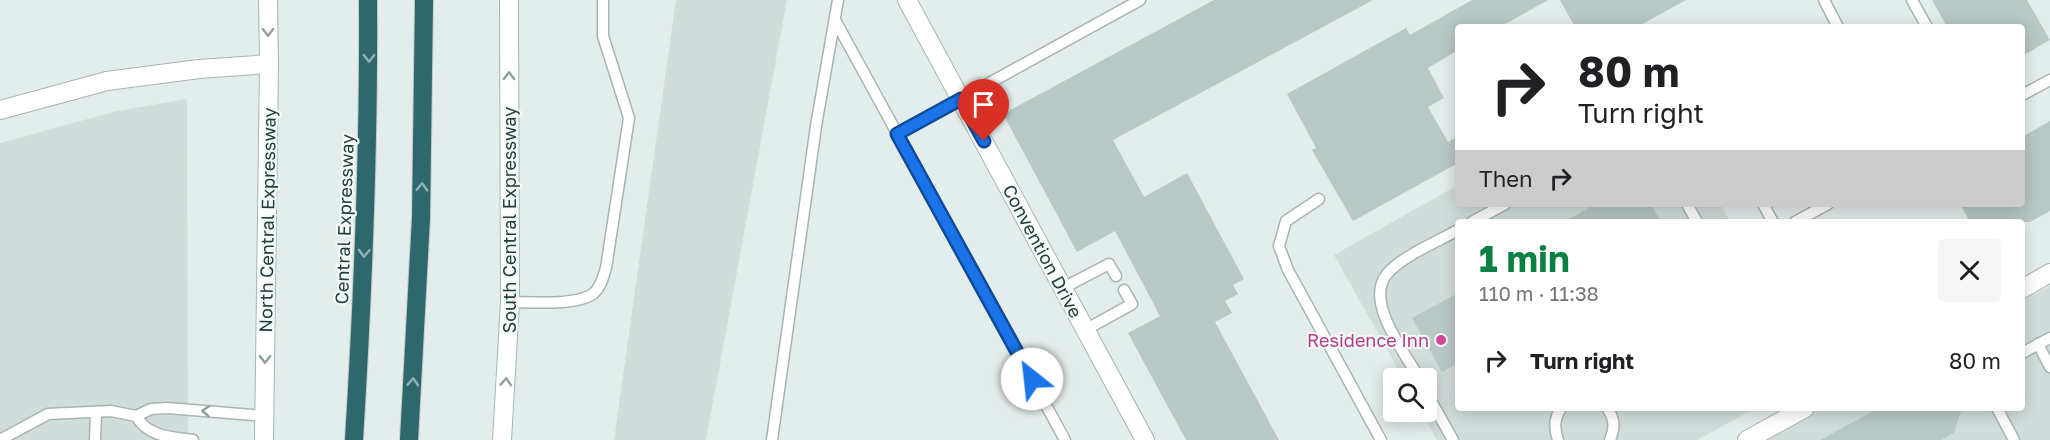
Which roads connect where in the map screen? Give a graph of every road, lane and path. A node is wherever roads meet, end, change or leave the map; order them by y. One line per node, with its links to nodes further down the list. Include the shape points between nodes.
1 (268, 0): 14 (main road, North Central Expressway, one-way to 14)
2 (369, 0): 51 (highway, Central Expressway, one-way to 51, via 362,301)
3 (424, 0): 52 (highway, one-way to 3, via 421,218)
4 (509, 0): 31 (main road, South Central Expressway, one-way to 4)
5 (603, 0): 31 (lane, via 603,36 629,118 606,268 600,285 583,299)
6 (838, 0): 11 (lane)
7 (907, 0): 17 (main road, Convention Drive)
8 (1140, 0): 17 (lane)
9 (1824, 0): 12 (lane)
10 (1912, 0): 13 (lane)
11 (835, 20): 19 (lane); 54 (lane)
12 (1836, 24)
13 (1925, 24)
14 (269, 64): 18 (main road, via 107,81); 45 (main road, North Central Expressway, one-way to 45)
15 (2050, 80): 16 (lane)
16 (2025, 93)
17 (961, 99): 19 (lane); 29 (main road, Convention Drive)
18 (0, 110)
19 (897, 134): 55 (lane)
20 (1319, 199): 56 (lane, via 1286,222 1279,246 1288,270)
21 (1500, 207): 23 (lane)
22 (1822, 207): 24 (lane)
23 (1478, 219)
24 (1800, 219)
25 (1455, 232): 37 (lane, via 1386,274 1379,294 1384,315)
26 (2050, 273): 28 (main road)
27 (1116, 276): 29 (lane, via 1109,264)
28 (2025, 287)
29 (1063, 288): 32 (main road, Convention Drive)
30 (1124, 290): 32 (lane, via 1132,304)
31 (510, 302): 53 (main road, South Central Expressway, one-way to 31)
32 (1085, 330): 46 (main road, Convention Drive)
33 (2050, 338): 34 (lane)
34 (2038, 344): 35 (lane); 36 (lane)
35 (2025, 351)
36 (2050, 367)
37 (1413, 368)
38 (1437, 411): 57 (lane)
39 (1560, 411): 58 (lane, via 1555,423)
40 (1613, 411): 59 (lane)
41 (1800, 411): 60 (main road)
42 (1999, 411): 61 (lane)
43 (96, 412): 44 (lane); 47 (lane, via 48,414); 48 (lane)
44 (136, 416): 45 (lane, one-way to 44, via 167,408 151,409); 49 (lane, via 146,429 160,435)
45 (264, 416): 50 (main road, North Central Expressway)
46 (1139, 438)
47 (0, 440)
48 (95, 440)
49 (193, 440)
50 (264, 440)
51 (354, 440)
52 (410, 440)
53 (502, 440)
54 (771, 440)
55 (1065, 440)
56 (1381, 440)
57 (1454, 440)
58 (1558, 440)
59 (1610, 440)
60 (1747, 440)
61 (2014, 440)

